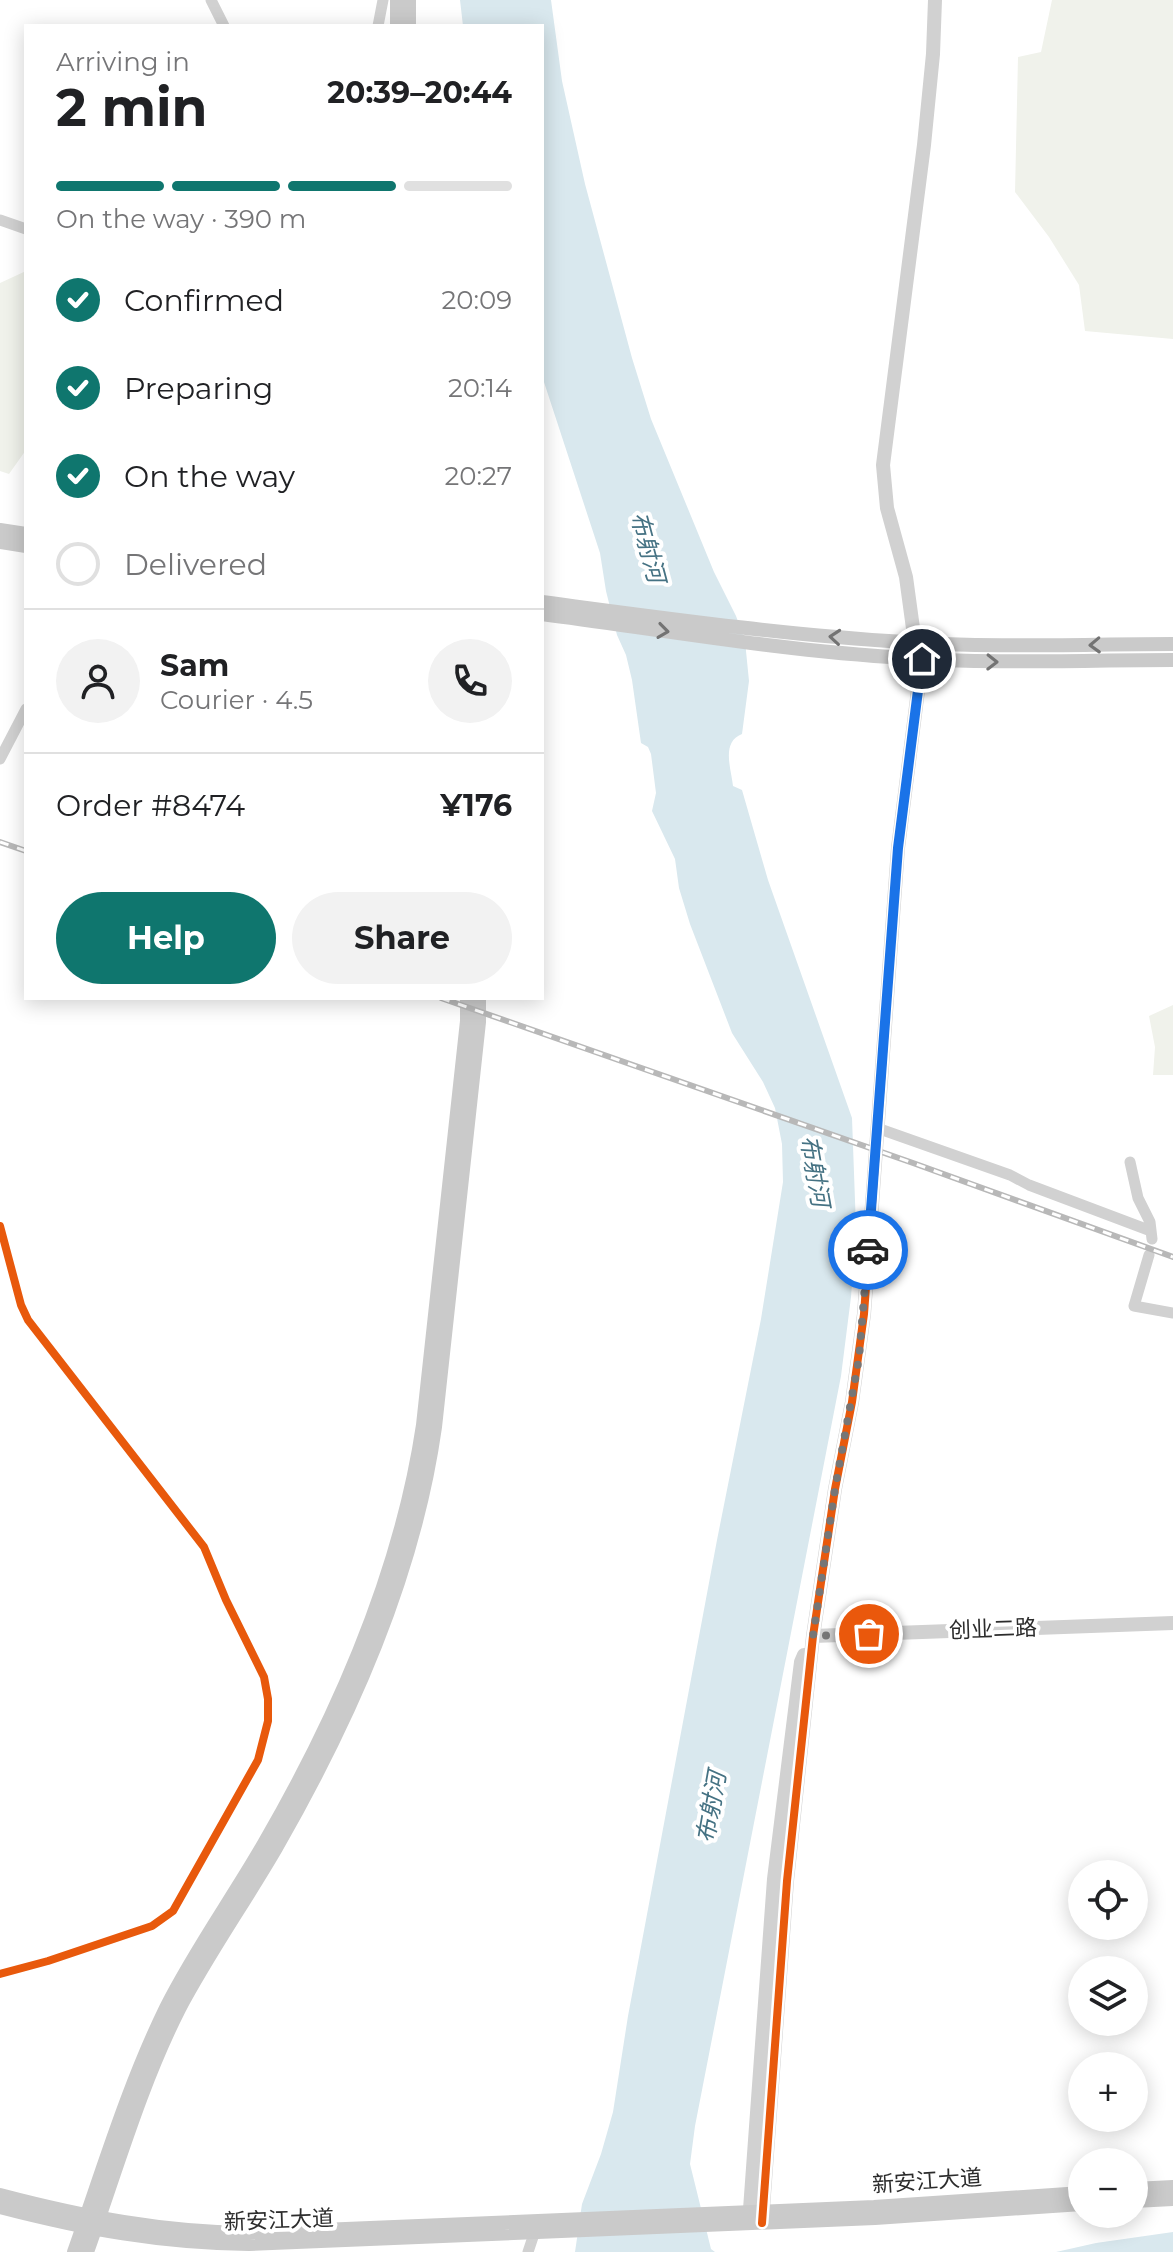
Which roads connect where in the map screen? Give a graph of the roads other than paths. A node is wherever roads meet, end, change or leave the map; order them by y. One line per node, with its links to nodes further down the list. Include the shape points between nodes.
1 (211, 0): 6 (street)
2 (383, 0): 7 (street)
3 (397, 0): 8 (main road)
4 (409, 0): 9 (main road)
5 (935, 0): 19 (street, via 924,145 883,465)
6 (223, 24)
7 (378, 24)
8 (397, 24)
9 (409, 24)
10 (0, 220): 11 (street)
11 (24, 228)
12 (0, 530): 13 (main road)
13 (24, 534)
14 (0, 542): 15 (main road)
15 (24, 546)
16 (544, 603): 18 (main road)
17 (544, 614): 18 (main road)
18 (585, 614): 19 (main road, one-way to 18); 21 (main road, one-way to 21, via 775,646)
19 (915, 643): 20 (main road, one-way to 19)
20 (1173, 644)
21 (922, 659): 22 (main road, one-way to 22); 27 (street, via 898,848)
22 (1173, 660)
23 (24, 713): 24 (street)
24 (0, 759)
25 (467, 1000): 44 (main road, via 423,1425 396,1545 361,1646 300,1776 153,2036)
26 (479, 1000): 44 (main road, via 435,1427 408,1549 372,1651 311,1782 171,2027)
27 (877, 1128): 28 (street, via 1010,1175 1152,1235); 33 (street, via 859,1358)
28 (1130, 1162)
29 (0, 1226): 34 (street, via 28,1320 204,1547 264,1677 269,1710 258,1760 167,1917)
30 (1149, 1255): 31 (street, via 1134,1306)
31 (1173, 1313)
32 (1173, 1623): 33 (street, 创业二路)
33 (813, 1636): 43 (street)
34 (0, 1974)
35 (1173, 2187): 36 (main road)
36 (1148, 2188)
37 (1068, 2194): 43 (main road, 新安江大道)
38 (0, 2195): 44 (main road, 新安江大道)
39 (1173, 2199): 40 (main road)
40 (1148, 2200)
41 (1068, 2205): 43 (main road, 新安江大道, via 875,2218)
42 (0, 2207): 44 (main road, 新安江大道)
43 (756, 2217): 45 (main road, 新安江大道)
44 (91, 2224): 45 (main road, 新安江大道, via 249,2233); 46 (main road, 新安江大道, via 183,2242 249,2244); 47 (main road); 48 (main road)
45 (563, 2224): 46 (main road, 新安江大道)
46 (535, 2231): 49 (street)
47 (74, 2252)
48 (87, 2252)
49 (528, 2252)

